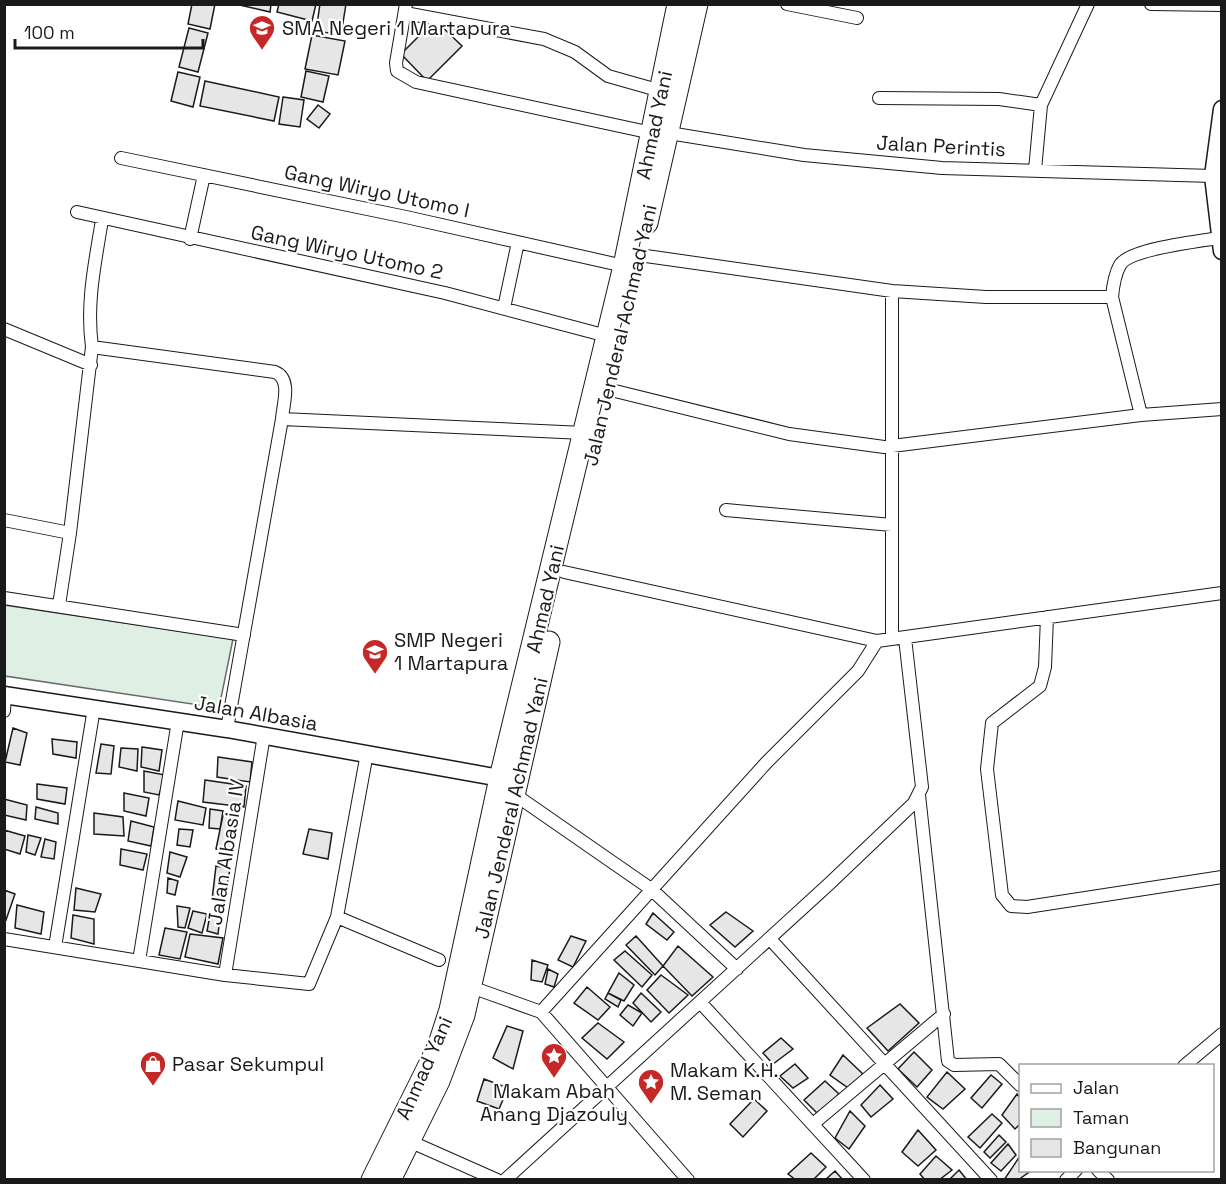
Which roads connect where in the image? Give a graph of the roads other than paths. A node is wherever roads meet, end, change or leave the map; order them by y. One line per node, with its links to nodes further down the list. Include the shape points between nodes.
1 (678, 4): 9 (highway, Ahmad Yani)
2 (697, 4): 9 (highway)
3 (787, 4): 8 (street)
4 (1088, 4): 13 (street)
5 (1151, 4): 6 (street)
6 (1221, 4)
7 (405, 9): 11 (street, via 544,39 575,52 608,76); 15 (street, Jalan Perintis, via 396,63 397,71 405,76 427,84)
8 (857, 18)
9 (680, 44): 10 (highway, Ahmad Yani)
10 (674, 72): 11 (highway, Ahmad Yani); 15 (highway, Jalan Jenderal Achmad Yani)
11 (661, 91): 15 (highway, Ahmad Yani)
12 (879, 98): 13 (street, via 999,99)
13 (1041, 105): 17 (street)
14 (1221, 108): 19 (street)
15 (660, 133): 17 (street, Jalan Perintis, via 878,163); 26 (highway, Jalan Jenderal Achmad Yani)
16 (121, 158): 18 (street, Gang Wiryo Utomo I)
17 (1035, 170): 19 (street, Jalan Perintis)
18 (204, 175): 23 (street); 24 (street, Gang Wiryo Utomo I)
19 (1213, 176): 21 (street)
20 (77, 212): 22 (street, Gang Wiryo Utomo 2)
21 (1219, 216): 25 (street)
22 (102, 220): 23 (street, Gang Wiryo Utomo 2); 32 (street, via 90,289)
23 (190, 238): 29 (street, Gang Wiryo Utomo 2)
24 (518, 242): 26 (street, Gang Wiryo Utomo I); 29 (street)
25 (1220, 244): 28 (street, via 1140,253 1125,259)
26 (632, 261): 27 (street, Gang Wiryo Utomo I); 31 (highway, Ahmad Yani); 34 (highway, Jalan Jenderal Achmad Yani)
27 (892, 291): 28 (street, Gang Wiryo Utomo I, via 986,297); 39 (street)
28 (1112, 297): 36 (street)
29 (504, 308): 31 (street, Gang Wiryo Utomo 2)
30 (4, 328): 33 (street)
31 (607, 336): 38 (highway, Ahmad Yani)
32 (92, 347): 33 (street); 37 (street, via 279,373 285,382)
33 (91, 364): 43 (street)
34 (607, 389): 39 (street, via 789,434 860,446); 44 (highway, Jalan Jenderal Achmad Yani)
35 (1221, 409): 36 (street)
36 (1141, 415): 39 (street)
37 (282, 419): 38 (street); 49 (street)
38 (584, 433): 59 (highway, Ahmad Yani)
39 (893, 446): 42 (street)
40 (726, 510): 42 (street)
41 (4, 520): 43 (street)
42 (892, 525): 51 (street)
43 (70, 533): 47 (street)
44 (564, 572): 52 (street); 60 (highway, Jalan Jenderal Achmad Yani)
45 (1221, 593): 48 (street)
46 (4, 598): 47 (street)
47 (59, 605): 49 (street)
48 (1047, 617): 50 (street); 62 (street, via 1045,667 1040,686 992,723 987,769 1002,895 1011,906 1027,907)
49 (244, 635): 56 (street)
50 (905, 638): 51 (street); 61 (street, via 922,787)
51 (892, 639): 52 (street)
52 (877, 641): 63 (street, via 858,671 766,763)
53 (5, 701): 54 (street, Jalan Albasia)
54 (94, 708): 55 (street, Jalan Albasia); 68 (street)
55 (178, 721): 56 (street, Jalan Albasia); 70 (street)
56 (227, 729): 57 (street, Jalan Albasia)
57 (264, 735): 58 (street, Jalan Albasia); 72 (street, Jalan Albasia IV)
58 (367, 753): 59 (street, Jalan Albasia); 65 (street)
59 (500, 778): 64 (highway, Ahmad Yani)
60 (514, 794): 63 (street); 64 (highway, Jalan Jenderal Achmad Yani)
61 (919, 795): 67 (street); 76 (street)
62 (1221, 878)
63 (651, 889): 71 (street); 75 (street)
64 (481, 908): 73 (highway, Jalan Jenderal Achmad Yani); 84 (highway, Ahmad Yani, via 438,1047)
65 (337, 917): 69 (street); 72 (street, via 309,984)
66 (4, 939): 68 (street)
67 (770, 939): 71 (street); 78 (street)
68 (55, 947): 70 (street)
69 (439, 960)
70 (139, 961): 72 (street)
71 (737, 969): 74 (street)
72 (225, 975)
73 (471, 987): 75 (street); 83 (highway, Jalan Jenderal Achmad Yani, via 439,1081)
74 (700, 1002): 81 (street); 82 (street)
75 (541, 1012): 81 (street)
76 (944, 1014): 78 (street); 80 (street, via 948,1061 954,1065 999,1064)
77 (1221, 1034): 79 (street)
78 (883, 1062): 82 (street); 90 (street)
79 (1185, 1064)
80 (1019, 1084)
81 (607, 1088): 87 (street); 88 (street)
82 (813, 1124): 89 (street)
83 (409, 1141): 85 (highway, Jalan Jenderal Achmad Yani); 86 (street)
84 (372, 1179)
85 (390, 1179)
86 (497, 1179)
87 (505, 1179)
88 (688, 1179)
89 (864, 1179)
90 (991, 1179)

